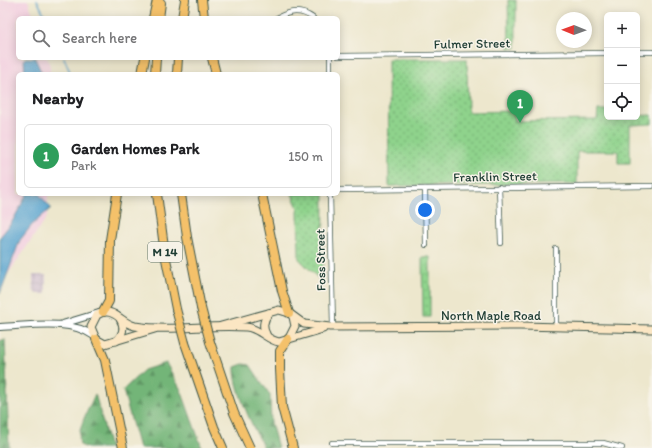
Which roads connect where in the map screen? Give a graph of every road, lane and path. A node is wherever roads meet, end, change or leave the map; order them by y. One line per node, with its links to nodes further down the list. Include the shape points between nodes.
1 (157, 0): 5 (highway)
2 (161, 0): 6 (highway)
3 (185, 0): 7 (highway)
4 (202, 0): 8 (highway)
5 (153, 16)
6 (159, 16)
7 (182, 16)
8 (204, 16)
9 (280, 16): 10 (street, via 287,12 299,11)
10 (311, 16)
11 (640, 52): 12 (street)
12 (652, 52)
13 (604, 53): 14 (street, Fulmer Street)
14 (340, 56)
15 (145, 60): 20 (highway)
16 (156, 60): 21 (highway)
17 (178, 60): 22 (highway)
18 (212, 60): 23 (highway)
19 (330, 60): 24 (street)
20 (142, 72)
21 (155, 72)
22 (177, 72)
23 (216, 72)
24 (330, 72)
25 (652, 186): 26 (street, Franklin Street)
26 (499, 187): 27 (street, Franklin Street); 34 (street)
27 (425, 188): 28 (street, Franklin Street); 35 (street)
28 (340, 190)
29 (117, 196): 37 (highway, via 110,246 109,301)
30 (157, 196): 55 (highway, M 14, bridge, via 176,309 214,427)
31 (181, 196): 56 (highway, M 14, bridge, via 189,250 210,342 234,413)
32 (262, 196): 39 (highway, via 282,291)
33 (330, 196): 44 (street, Foss Street)
34 (501, 244)
35 (426, 245)
36 (556, 249): 45 (street)
37 (102, 313): 40 (main road, via 112,312); 41 (street); 49 (main road, via 92,323)
38 (269, 313): 39 (main road, North Maple Road, via 279,310); 42 (main road, North Maple Road); 48 (main road, via 264,322 264,332)
39 (291, 315): 44 (main road, North Maple Road, via 308,325); 50 (main road, via 294,331)
40 (120, 318): 46 (main road, North Maple Road, via 133,326); 51 (main road, via 123,328 120,338)
41 (60, 325): 43 (street); 49 (street, via 84,330)
42 (221, 326): 46 (main road, North Maple Road); 48 (main road, North Maple Road, via 248,327)
43 (0, 327)
44 (331, 327): 45 (main road, North Maple Road); 50 (main road, North Maple Road)
45 (556, 327): 47 (main road, North Maple Road)
46 (158, 328): 51 (main road, North Maple Road)
47 (652, 329)
48 (267, 336): 50 (main road, North Maple Road, via 279,342)
49 (95, 337): 51 (main road, via 105,344); 54 (highway, via 105,360)
50 (288, 339): 57 (highway, via 280,351 280,369 282,407)
51 (116, 341)
52 (332, 443): 53 (street)
53 (352, 446): 58 (street, via 603,443)
54 (123, 448)
55 (224, 448)
56 (250, 448)
57 (293, 448)
58 (622, 448)

